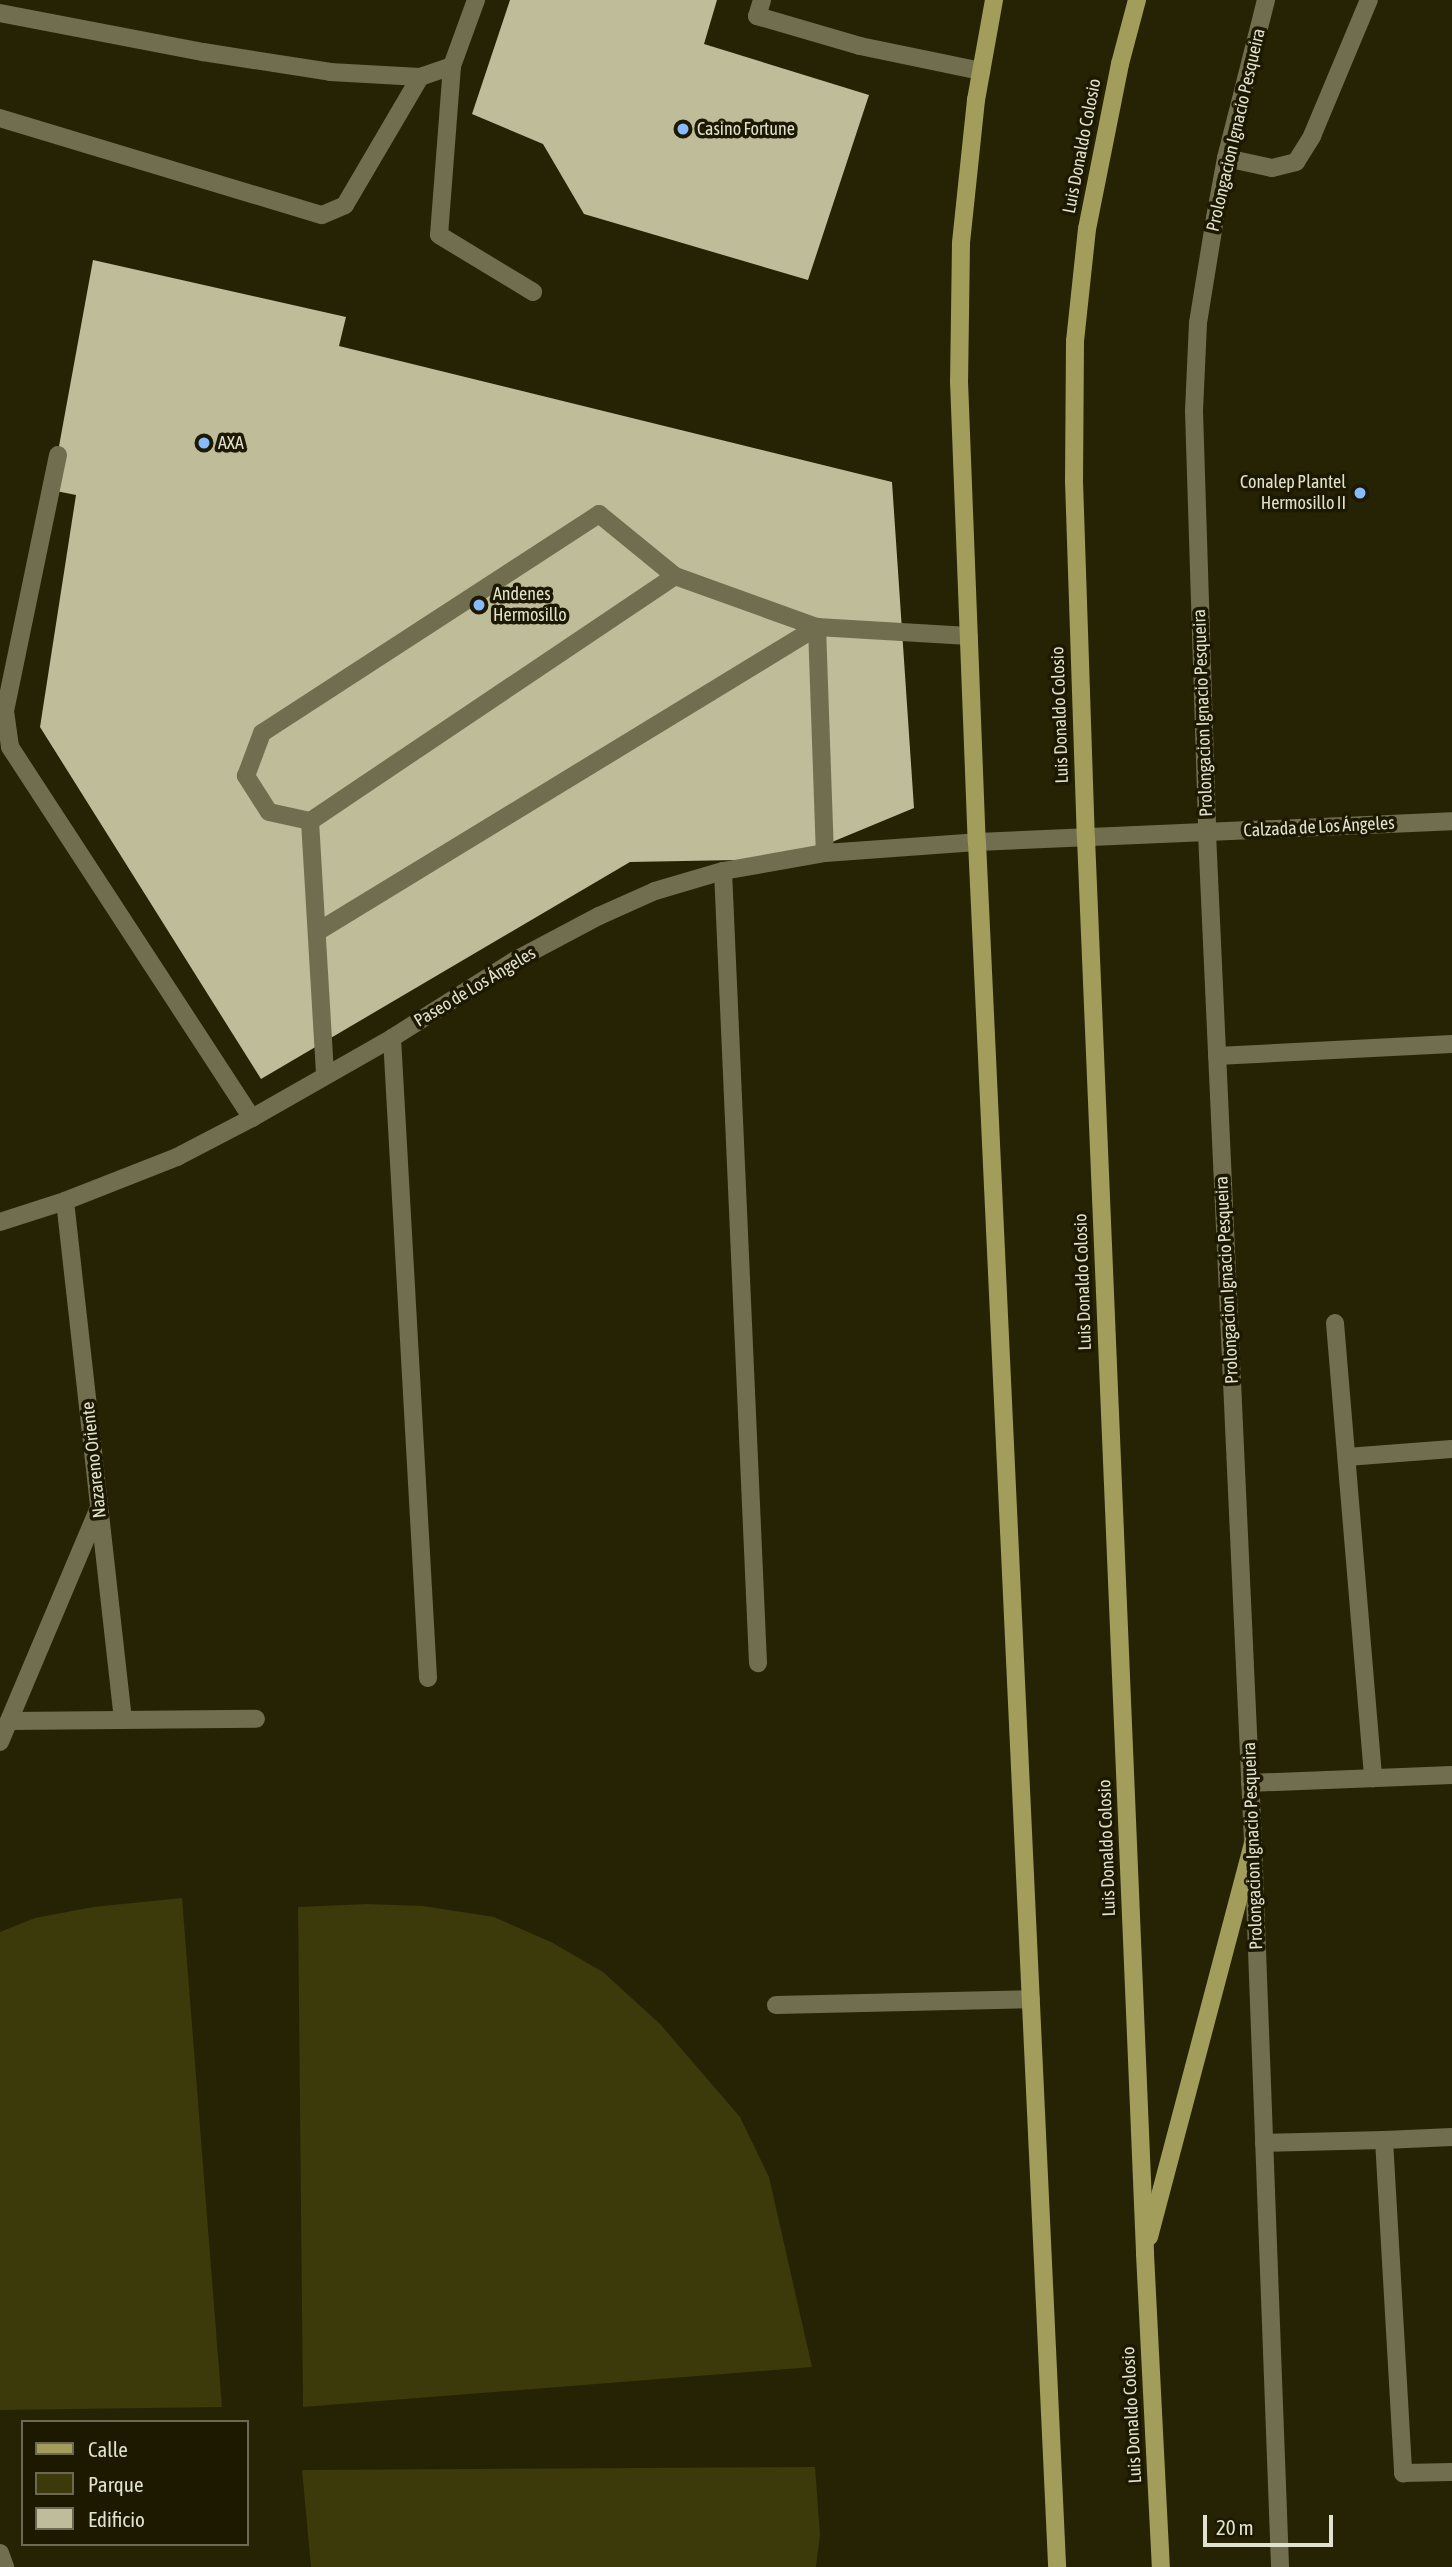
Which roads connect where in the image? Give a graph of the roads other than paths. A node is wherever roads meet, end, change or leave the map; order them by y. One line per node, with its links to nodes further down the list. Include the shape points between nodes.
1 (475, 0): 8 (street)
2 (762, 0): 9 (street, via 757,16 860,46)
3 (994, 0): 9 (main road)
4 (1137, 0): 21 (main road, Luis Donaldo Colosio, via 1087,229 1075,341 1074,481)
5 (1266, 0): 12 (street, Prolongacion Ignacio Pesqueira)
6 (1369, 0): 12 (street, via 1312,136 1296,162 1272,169)
7 (0, 13): 10 (street, via 305,68)
8 (452, 66): 10 (street); 13 (street, via 439,235)
9 (981, 71): 17 (main road, via 961,243 959,380)
10 (420, 77): 11 (street, via 345,205 323,215)
11 (0, 118)
12 (1226, 158): 20 (street, Prolongacion Ignacio Pesqueira, via 1198,323 1194,411)
13 (533, 292)
14 (58, 455): 30 (street, via 5,711 10,747)
15 (675, 576): 16 (street); 18 (street); 18 (street, via 599,514 262,733 246,776 269,811)
16 (817, 627): 17 (street); 23 (street); 25 (street)
17 (969, 636): 22 (main road)
18 (310, 821): 25 (street)
19 (1452, 821): 20 (street, Calzada de Los Ángeles)
20 (1207, 833): 21 (street, Calzada de Los Ángeles); 28 (street, Prolongacion Ignacio Pesqueira)
21 (1086, 838): 22 (street, Calzada de Los Ángeles); 52 (main road, Luis Donaldo Colosio)
22 (977, 842): 23 (street, Paseo de Los Ángeles); 47 (main road)
23 (825, 853): 24 (street, Paseo de Los Ángeles)
24 (723, 871): 26 (street, Paseo de Los Ángeles, via 655,891 599,916 514,961); 37 (street)
25 (317, 932): 29 (street)
26 (392, 1038): 29 (street, Paseo de Los Ángeles); 38 (street)
27 (1452, 1044): 28 (street)
28 (1217, 1056): 45 (street, Prolongacion Ignacio Pesqueira)
29 (325, 1076): 30 (street, Paseo de Los Ángeles)
30 (252, 1118): 31 (street, Paseo de Los Ángeles, via 177,1157)
31 (65, 1201): 32 (street, Paseo de Los Ángeles); 36 (street, Nazareno Oriente)
32 (0, 1222)
33 (1335, 1322): 35 (street)
34 (1452, 1449): 35 (street)
35 (1347, 1457): 44 (street)
36 (99, 1508): 40 (street, Nazareno Oriente); 41 (street)
37 (758, 1664)
38 (428, 1678)
39 (256, 1719): 40 (street)
40 (123, 1720): 41 (street)
41 (9, 1721): 42 (street)
42 (0, 1742)
43 (1452, 1775): 44 (street)
44 (1373, 1778): 45 (street)
45 (1250, 1783): 46 (street, Prolongacion Ignacio Pesqueira)
46 (1253, 1843): 51 (street, Prolongacion Ignacio Pesqueira); 52 (main road)
47 (1031, 1999): 48 (street); 56 (main road)
48 (775, 2005)
49 (1452, 2137): 50 (street)
50 (1384, 2140): 51 (street); 53 (street, via 1402,2473)
51 (1264, 2143): 58 (street, Prolongacion Ignacio Pesqueira)
52 (1145, 2254): 57 (main road, Luis Donaldo Colosio)
53 (1452, 2472)
54 (0, 2553): 55 (street)
55 (5, 2567)
56 (1057, 2567)
57 (1161, 2567)
58 (1280, 2567)

